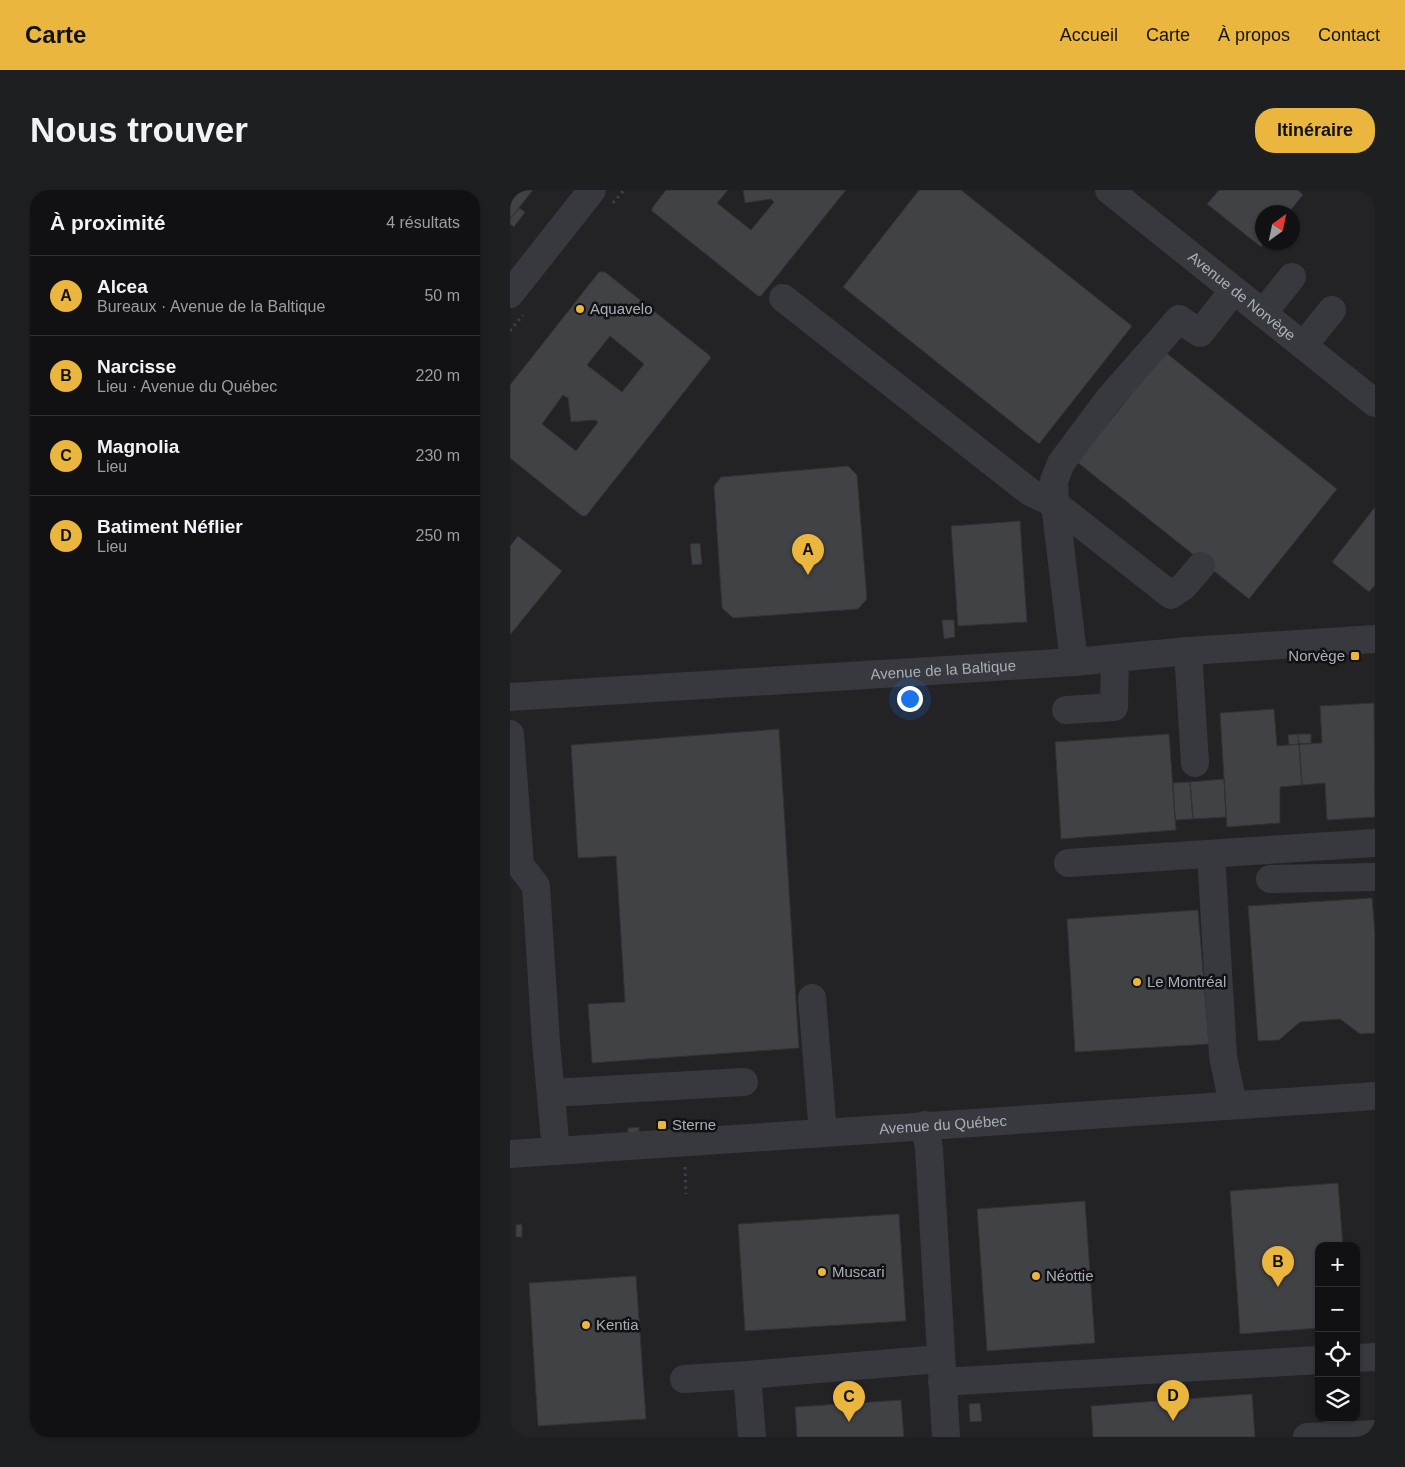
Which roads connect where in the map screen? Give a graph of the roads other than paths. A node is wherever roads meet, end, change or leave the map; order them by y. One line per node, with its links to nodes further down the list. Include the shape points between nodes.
1 (592, 190): 5 (street)
2 (1126, 195): 4 (street, Avenue de Norvège)
3 (1292, 277): 8 (street)
4 (1234, 290): 8 (street, Avenue de Norvège); 11 (street, via 1200,334 1179,319 1108,400 1062,463 1054,481)
5 (510, 294)
6 (783, 298): 11 (street, via 1030,492)
7 (1332, 310): 9 (street)
8 (1263, 313): 9 (street, Avenue de Norvège)
9 (1304, 345): 10 (street, Avenue de Norvège)
10 (1375, 403)
11 (1055, 504): 12 (street, via 1171,595 1184,586); 16 (street)
12 (1201, 566)
13 (1375, 639): 14 (street, Avenue de la Baltique)
14 (1188, 652): 15 (street, Avenue de la Baltique); 20 (street)
15 (1115, 658): 16 (street, Avenue de la Baltique); 18 (street, via 1114,707)
16 (1074, 662): 17 (street, Avenue de la Baltique)
17 (510, 697)
18 (1066, 710)
19 (510, 734): 28 (street, via 520,865 536,886)
20 (1196, 763)
21 (1375, 844): 22 (street)
22 (1211, 854): 23 (street); 30 (street, via 1223,1056)
23 (1068, 863)
24 (1375, 877): 25 (street)
25 (1270, 880)
26 (812, 998): 32 (street)
27 (744, 1082): 28 (street)
28 (551, 1093): 33 (street)
29 (1375, 1096): 30 (street, Avenue du Québec)
30 (1233, 1105): 31 (street, Avenue du Québec)
31 (925, 1125): 32 (street, Avenue du Québec); 38 (street)
32 (823, 1133): 33 (street, Avenue du Québec)
33 (556, 1151): 34 (street, Avenue du Québec)
34 (510, 1154)
35 (1375, 1357): 36 (street)
36 (1360, 1358)
37 (1315, 1360): 38 (street)
38 (941, 1371): 39 (street); 43 (street)
39 (747, 1376): 40 (street); 42 (street)
40 (684, 1379)
41 (1375, 1434): 44 (street)
42 (752, 1437)
43 (946, 1437)
44 (1307, 1437)

